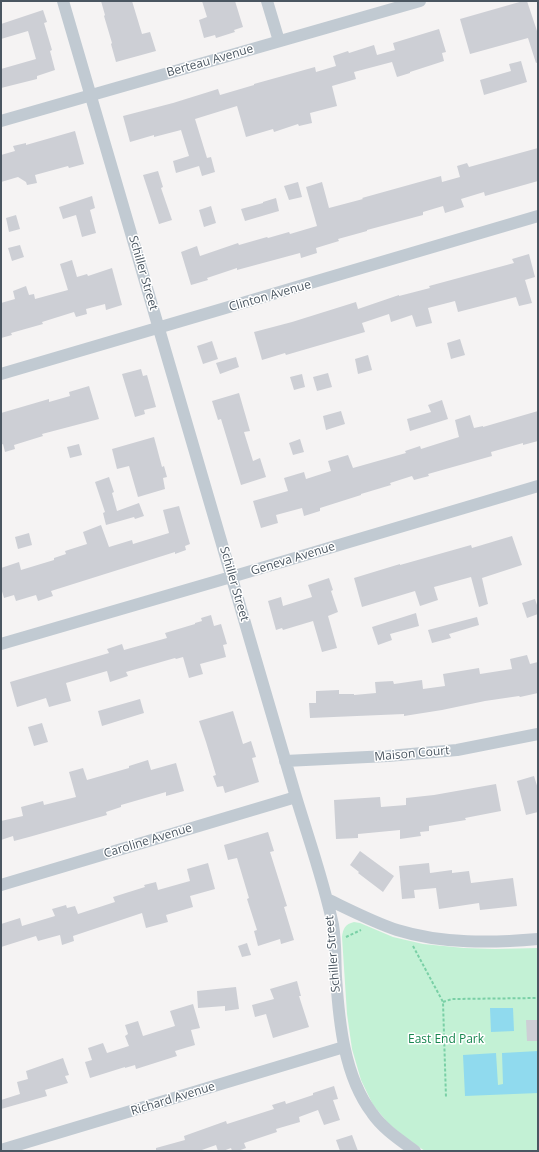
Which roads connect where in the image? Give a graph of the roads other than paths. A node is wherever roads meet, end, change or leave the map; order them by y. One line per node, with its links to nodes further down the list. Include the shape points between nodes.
1 (63, 1): 5 (street, Schiller Street)
2 (268, 1): 4 (street)
3 (420, 1): 4 (street, Berteau Avenue)
4 (279, 41): 5 (street, Berteau Avenue)
5 (90, 95): 6 (street, Berteau Avenue); 8 (street, Schiller Street)
6 (1, 121)
7 (538, 216): 8 (street, Clinton Avenue)
8 (159, 328): 9 (street, Clinton Avenue); 11 (street, Schiller Street)
9 (1, 374)
10 (538, 486): 11 (street, Geneva Avenue)
11 (231, 577): 12 (street, Geneva Avenue); 14 (street, Schiller Street)
12 (1, 644)
13 (538, 734): 14 (street, Maison Court, via 457,750)
14 (285, 761): 15 (street, Schiller Street)
15 (296, 797): 16 (street, Caroline Avenue); 17 (street, Schiller Street)
16 (1, 886)
17 (327, 899): 18 (street, via 366,918 427,937 476,941); 19 (street, Schiller Street, via 333,927 337,1001)
18 (538, 939)
19 (344, 1047): 20 (street, Richard Avenue); 21 (street, Schiller Street, via 358,1088 372,1113 392,1134)
20 (1, 1150)
21 (415, 1151)

